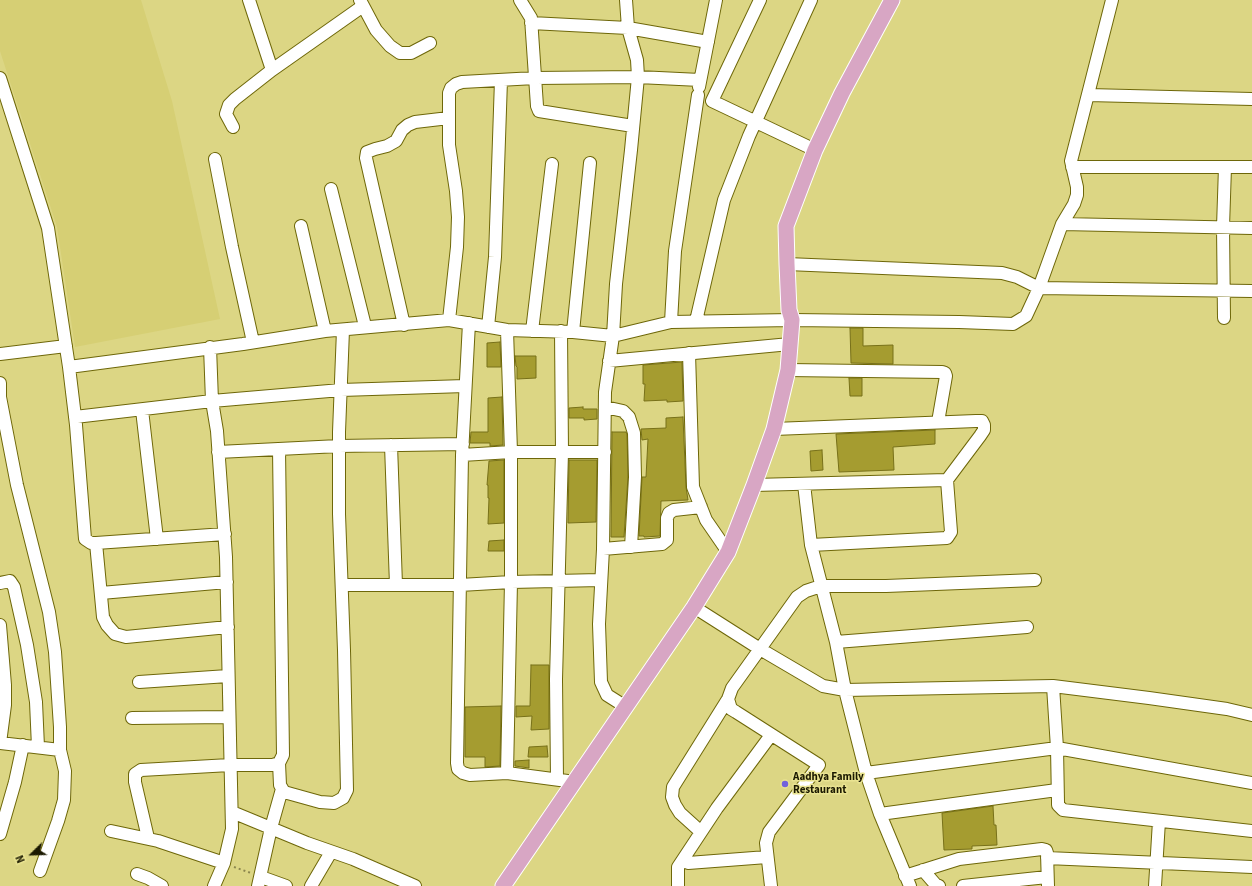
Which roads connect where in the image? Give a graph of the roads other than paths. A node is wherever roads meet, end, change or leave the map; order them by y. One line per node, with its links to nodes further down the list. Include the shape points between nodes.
1 (249, 0): 14 (street)
2 (520, 0): 10 (street, via 529,14)
3 (626, 0): 11 (street)
4 (716, 0): 12 (street)
5 (760, 0): 23 (street)
6 (811, 0): 25 (street)
7 (892, 0): 28 (main road, via 842,93)
8 (1112, 0): 21 (street)
9 (361, 3): 13 (street, via 376,30 400,53 411,53); 14 (street)
10 (531, 23): 11 (street); 17 (street)
11 (628, 28): 12 (street); 15 (street, via 637,60)
12 (708, 42): 19 (street)
13 (430, 43)
14 (272, 70): 27 (street, via 229,104 226,114)
15 (638, 77): 17 (street); 19 (street); 26 (street)
16 (0, 78): 61 (street, via 48,228)
17 (535, 78): 18 (street); 26 (street, via 539,111)
18 (501, 80): 24 (street, via 456,84 449,92); 52 (street, via 495,257)
19 (700, 80): 20 (street)
20 (698, 95): 23 (street); 48 (street, via 675,250)
21 (1088, 95): 22 (street); 32 (street)
22 (1252, 99)
23 (712, 101): 25 (street)
24 (449, 118): 45 (street, via 449,145 458,216); 50 (street, via 415,122 402,130 396,141 367,152 366,158)
25 (756, 122): 28 (street); 47 (street, via 724,200)
26 (633, 126): 58 (street, via 620,240)
27 (233, 127)
28 (815, 150): 40 (main road, via 786,226)
29 (216, 159): 59 (street)
30 (590, 163): 57 (street)
31 (552, 164): 56 (street)
32 (1072, 167): 33 (street); 36 (street, via 1077,195)
33 (1225, 167): 34 (street); 38 (street)
34 (1252, 167)
35 (331, 189): 51 (street)
36 (1062, 224): 38 (street); 41 (street)
37 (301, 226): 53 (street)
38 (1223, 227): 39 (street); 42 (street)
39 (1252, 228)
40 (787, 264): 41 (street, via 1002,273 1018,276); 46 (main road, via 789,310)
41 (1039, 288): 42 (street); 46 (street, via 1026,316 1008,325)
42 (1223, 291): 43 (street); 44 (street)
43 (1252, 291)
44 (1224, 318)
45 (449, 320): 49 (street); 50 (street)
46 (792, 320): 47 (street); 60 (main road)
47 (696, 321): 48 (street)
48 (671, 322): 58 (street)
49 (469, 323): 52 (street); 68 (street)
50 (404, 325): 51 (street)
51 (365, 326): 54 (street)
52 (488, 327): 55 (street)
53 (325, 330): 54 (street); 59 (street)
54 (343, 330): 70 (street)
55 (507, 330): 56 (street); 82 (street)
56 (532, 331): 57 (street)
57 (567, 331): 58 (street); 83 (street)
58 (613, 336): 65 (street)
59 (253, 342): 62 (street)
60 (790, 344): 63 (street); 67 (main road)
61 (66, 346): 64 (street); 66 (street)
62 (210, 347): 66 (street); 71 (street)
63 (689, 353): 65 (street); 88 (street, via 694,487)
64 (0, 354)
65 (609, 361): 72 (street)
66 (69, 367): 74 (street)
67 (788, 370): 75 (street, via 945,373); 76 (main road)
68 (466, 386): 70 (street); 80 (street)
69 (0, 388): 128 (street, via 17,485 49,612 55,652)
70 (341, 390): 71 (street); 78 (street)
71 (212, 401): 73 (street); 81 (street)
72 (605, 407): 84 (street); 93 (street, via 623,411 629,417 634,433 636,477)
73 (142, 410): 74 (street); 90 (street)
74 (75, 417): 91 (street, via 85,539)
75 (938, 422): 76 (street); 85 (street, via 976,420 982,421 984,425 980,436)
76 (774, 429): 87 (main road)
77 (392, 445): 78 (street); 80 (street); 103 (street)
78 (339, 446): 79 (street); 102 (street)
79 (279, 449): 81 (street); 129 (street, via 283,755)
80 (462, 450): 82 (street); 104 (street)
81 (218, 452): 89 (street)
82 (511, 452): 83 (street); 100 (street)
83 (562, 452): 84 (street); 98 (street)
84 (605, 452): 94 (street)
85 (947, 480): 86 (street); 92 (street, via 951,532 947,538)
86 (804, 484): 87 (street); 92 (street)
87 (754, 485): 95 (main road)
88 (701, 507): 93 (street, via 674,510 669,513 667,540 662,544); 95 (street, via 706,520)
89 (225, 534): 90 (street); 99 (street)
90 (157, 539): 91 (street)
91 (96, 543): 106 (street)
92 (811, 545): 105 (street)
93 (631, 547): 94 (street)
94 (603, 549): 96 (street)
95 (728, 552): 107 (main road)
96 (600, 580): 98 (street); 119 (street, via 601,682 607,695)
97 (1035, 580): 105 (street)
98 (558, 581): 100 (street); 133 (street)
99 (227, 582): 106 (street); 110 (street)
100 (511, 582): 104 (street); 131 (street)
101 (0, 583): 126 (street, via 10,581 14,587 36,702)
102 (342, 585): 103 (street); 136 (street, via 347,790 343,798 334,803 320,802 284,792)
103 (396, 585): 104 (street)
104 (460, 585): 131 (street, via 458,768 470,775)
105 (822, 586): 111 (street); 112 (street, via 797,597)
106 (101, 593): 110 (street, via 103,617 115,634 126,637)
107 (694, 607): 112 (street); 119 (main road)
108 (0, 624): 113 (street)
109 (1027, 627): 111 (street)
110 (228, 628): 114 (street)
111 (836, 642): 117 (street)
112 (760, 649): 117 (street, via 823,686); 118 (street, via 732,688)
113 (2, 668): 124 (street, via 6,705)
114 (228, 676): 115 (street); 121 (street)
115 (139, 682)
116 (1053, 686): 117 (street); 120 (street, via 1227,709); 127 (street)
117 (845, 690): 132 (street)
118 (728, 699): 123 (street, via 731,709); 144 (street, via 673,787 672,797 675,805)
119 (626, 707): 134 (main road)
120 (1252, 715)
121 (229, 717): 122 (street); 130 (street)
122 (132, 718)
123 (771, 735): 144 (street); 148 (street, via 819,764 769,832 766,843)
124 (0, 743): 125 (street)
125 (23, 745): 126 (street); 145 (street)
126 (38, 747): 128 (street)
127 (1057, 748): 132 (street); 135 (street); 137 (street)
128 (60, 750): 155 (street, via 65,771 64,800)
129 (279, 763): 130 (street); 136 (street)
130 (230, 765): 138 (street); 146 (street, via 150,769 135,774)
131 (507, 773): 133 (street)
132 (866, 773): 139 (street)
133 (557, 779): 134 (street)
134 (575, 782): 166 (main road)
135 (1252, 783)
136 (282, 789): 141 (street)
137 (1057, 790): 139 (street); 140 (street, via 1058,805 1063,810)
138 (232, 812): 141 (street); 150 (street, via 232,829)
139 (880, 814): 158 (street)
140 (1159, 821): 143 (street); 152 (street)
141 (271, 828): 147 (street); 157 (street)
142 (111, 831): 146 (street)
143 (1252, 831)
144 (701, 832): 167 (street, via 678,867)
145 (0, 834)
146 (148, 838): 150 (street)
147 (331, 852): 164 (street); 165 (street)
148 (767, 856): 151 (street); 168 (street)
149 (1047, 858): 152 (street); 154 (street, via 1046,850 1042,849 959,859); 159 (street)
150 (224, 863): 162 (street)
151 (688, 863)
152 (1157, 863): 153 (street); 171 (street)
153 (1252, 867)
154 (923, 870): 158 (street); 169 (street)
155 (40, 871)
156 (137, 874): 161 (street)
157 (260, 881): 163 (street)
158 (907, 881)
159 (1048, 881): 160 (street)
160 (1013, 883): 170 (street)
161 (162, 886)
162 (214, 886)
163 (286, 886)
164 (311, 886)
165 (415, 886)
166 (503, 886)
167 (678, 886)
168 (771, 886)
169 (939, 886)
170 (963, 886)
171 (1155, 886)

